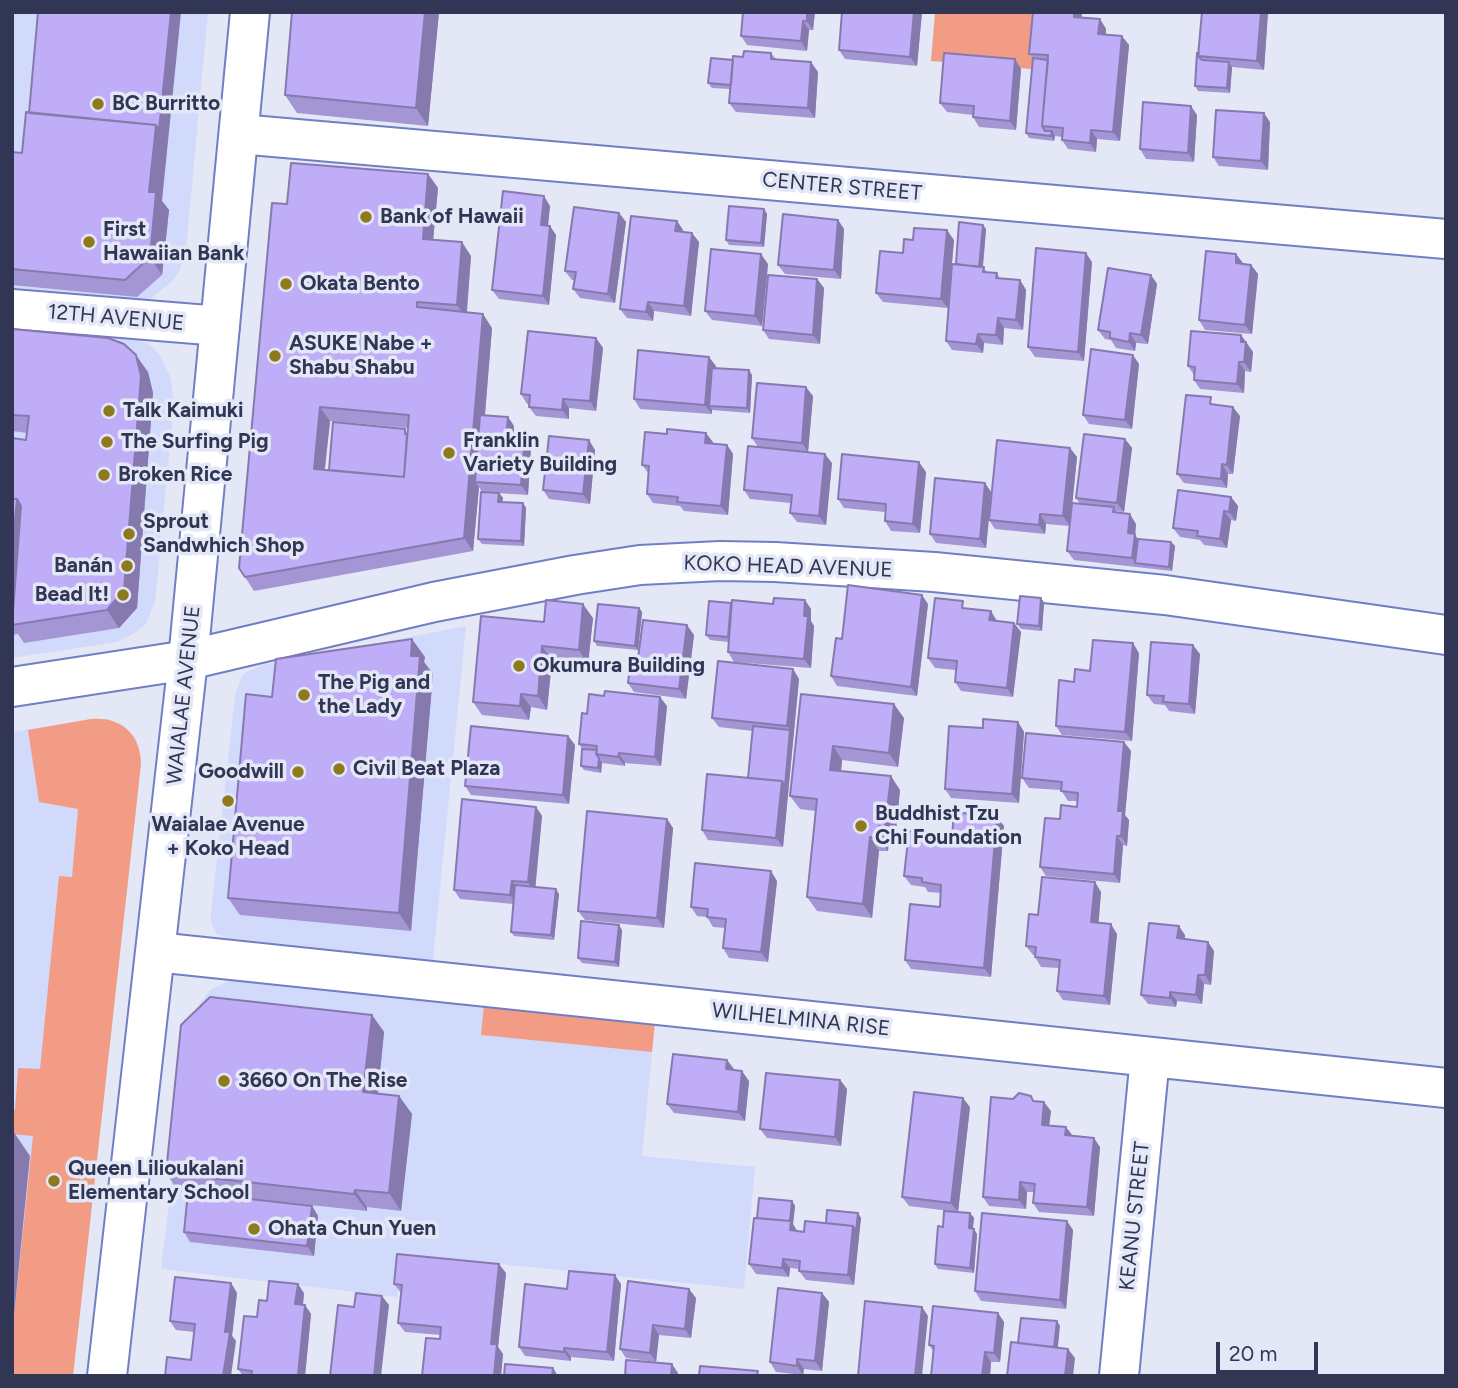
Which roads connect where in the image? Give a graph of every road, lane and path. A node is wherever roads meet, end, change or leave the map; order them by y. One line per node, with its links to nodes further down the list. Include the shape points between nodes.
1 (250, 12): 2 (street, WAIALAE AVENUE)
2 (239, 134): 3 (street, CENTER STREET); 5 (street, WAIALAE AVENUE)
3 (1446, 239)
4 (12, 309): 5 (street, 12TH AVENUE)
5 (220, 326): 7 (street, WAIALAE AVENUE)
6 (1446, 635): 7 (street, KOKO HEAD AVENUE, via 1165,595 934,572 720,561 640,565 575,575 434,602)
7 (188, 660): 8 (street, KOKO HEAD AVENUE); 9 (street, WAIALAE AVENUE)
8 (12, 687)
9 (156, 952): 10 (street, WILHELMINA RISE); 12 (street, WAIALAE AVENUE)
10 (1150, 1057): 11 (street, WILHELMINA RISE); 13 (street, KEANU STREET)
11 (1446, 1088)
12 (107, 1376)
13 (1119, 1376)

